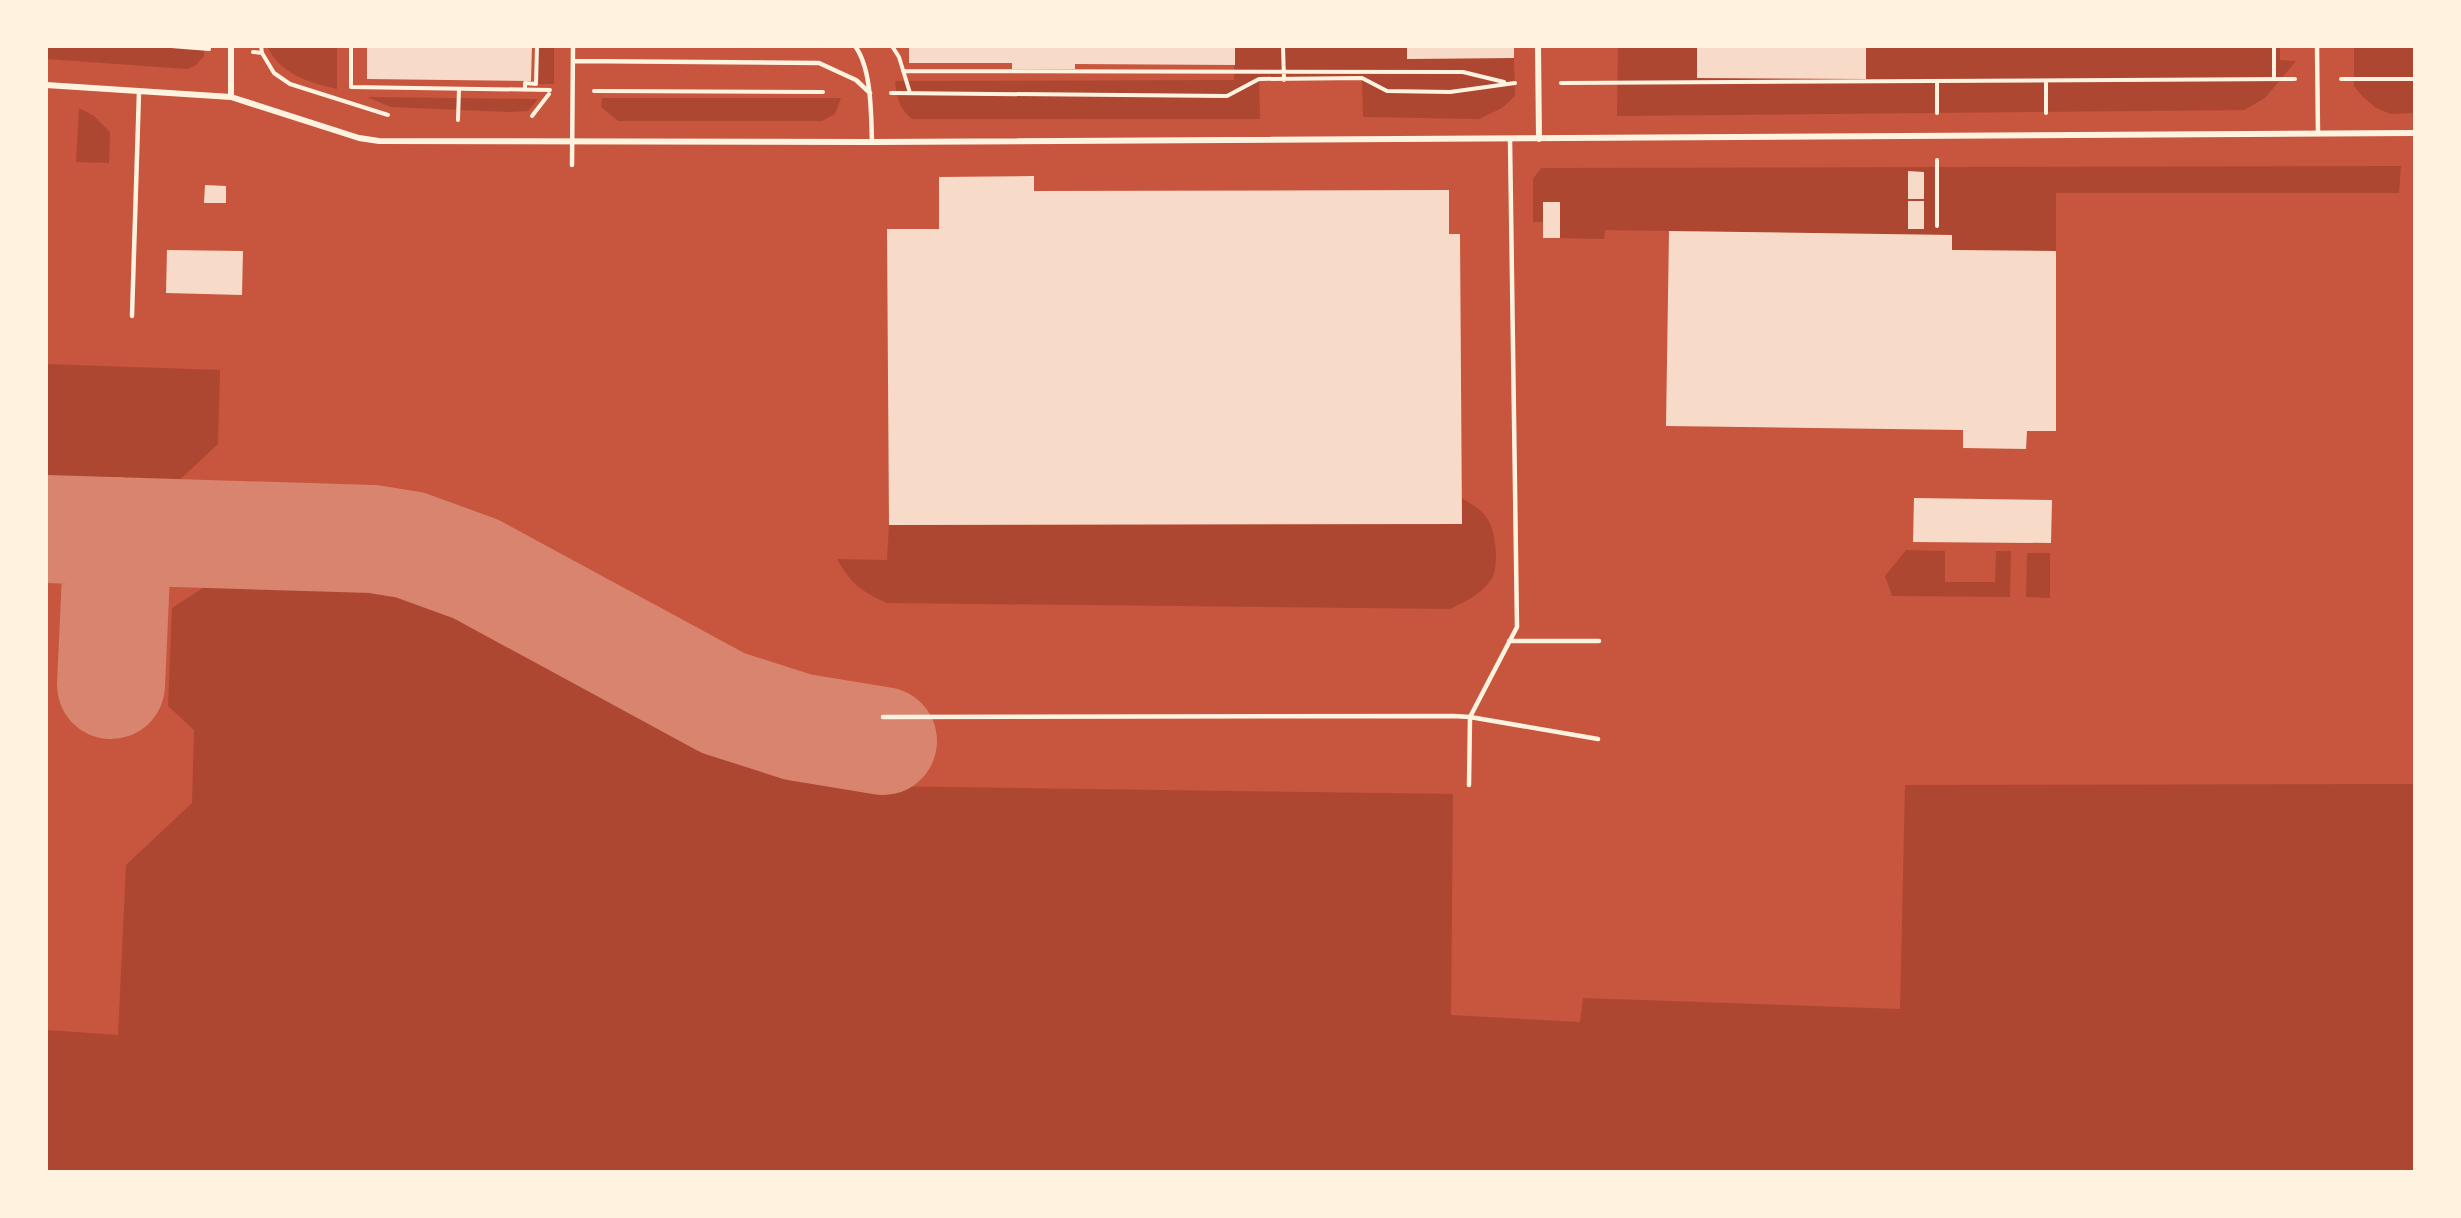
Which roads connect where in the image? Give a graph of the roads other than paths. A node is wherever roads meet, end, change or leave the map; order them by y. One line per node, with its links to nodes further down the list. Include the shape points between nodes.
1 (573, 46): 6 (lane)
2 (855, 46): 9 (lane)
3 (1538, 46): 14 (street)
4 (2317, 46): 12 (lane)
5 (231, 48): 10 (street)
6 (573, 61): 9 (lane, via 819,63 856,80); 15 (lane)
7 (46, 85): 8 (street)
8 (139, 92): 10 (street); 18 (lane)
9 (870, 93): 16 (lane)
10 (231, 97): 15 (street, via 379,141)
11 (2415, 133): 12 (street)
12 (2318, 134): 14 (street)
13 (1510, 139): 14 (street); 16 (street); 19 (lane, via 1517,627)
14 (1539, 139)
15 (573, 141): 16 (street); 17 (lane)
16 (872, 142)
17 (572, 165)
18 (132, 316)
19 (1509, 641): 20 (lane); 22 (lane)
20 (1599, 641)
21 (883, 717): 22 (lane)
22 (1470, 717): 23 (lane); 24 (lane)
23 (1598, 739)
24 (1469, 785)

